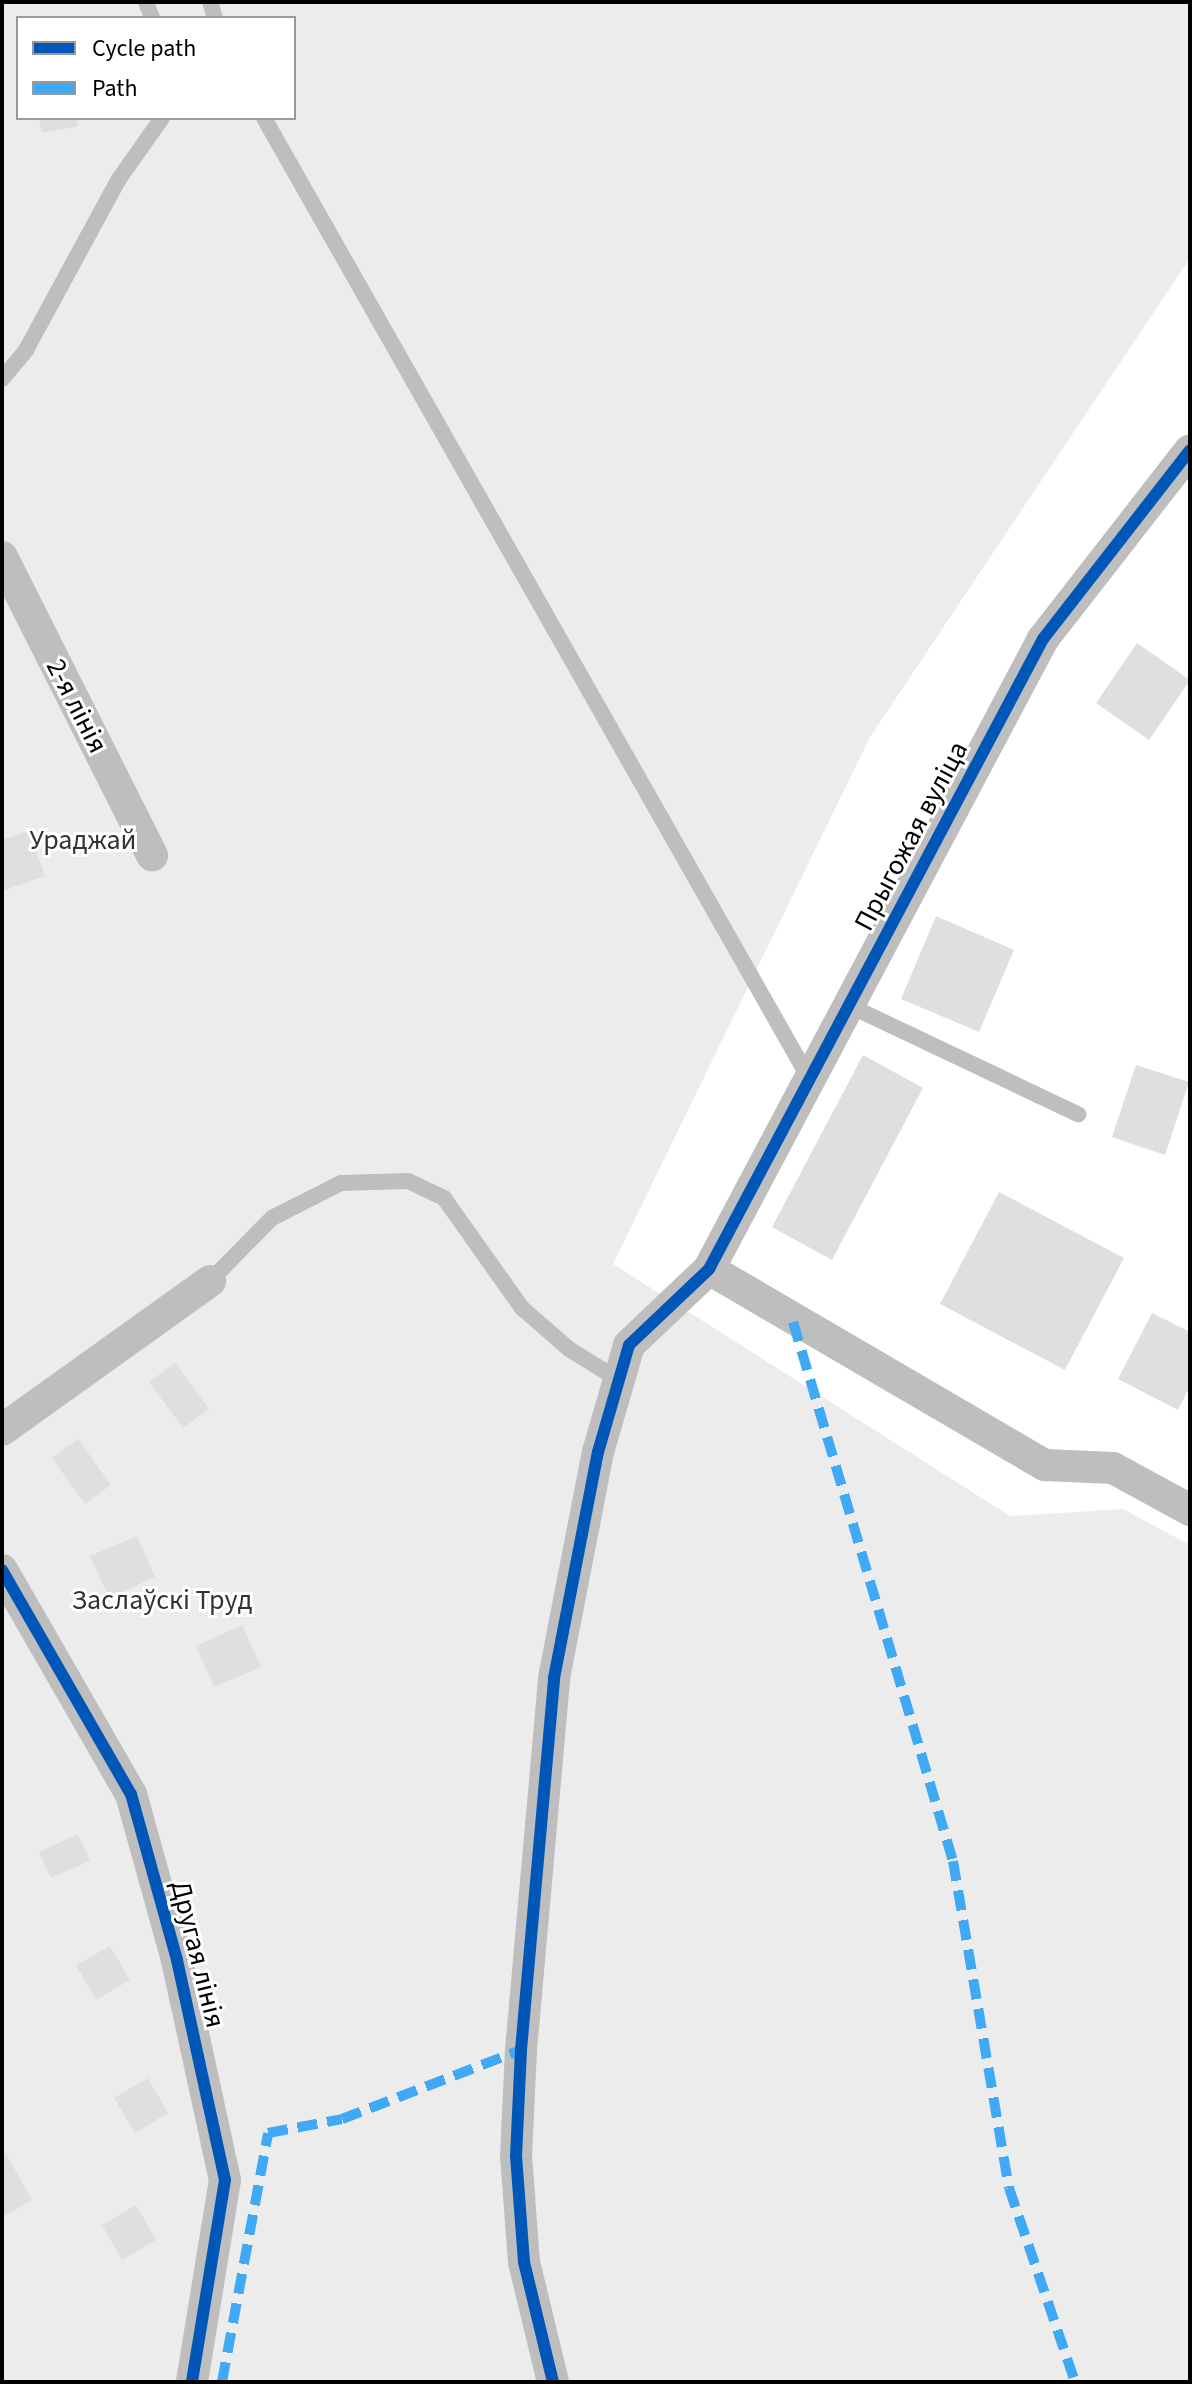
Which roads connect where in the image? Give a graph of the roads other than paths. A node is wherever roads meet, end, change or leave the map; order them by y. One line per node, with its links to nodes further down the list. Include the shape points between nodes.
1 (161, 120): 3 (lane, via 119,179 26,350)
2 (265, 120): 8 (lane)
3 (2, 379)
4 (1190, 450): 7 (street, Прыгожая вуліца, via 1043,639)
5 (2, 557): 6 (street, 2-я лінія)
6 (152, 855)
7 (848, 1005): 8 (street, Прыгожая вуліца); 9 (lane)
8 (809, 1078): 10 (street, Прыгожая вуліца)
9 (1078, 1114)
10 (709, 1269): 12 (street, Прыгожая вуліца, via 629,1345); 14 (street, via 1045,1465 1113,1468)
11 (210, 1281): 12 (lane, via 272,1218 341,1183 408,1181 444,1198 522,1308 569,1349); 13 (street)
12 (619, 1380): 17 (street, Прыгожая вуліца, via 574,1559 554,1678 521,2050 516,2156 524,2262)
13 (2, 1430)
14 (1190, 1510)
15 (2, 1570): 16 (street, Другая лінія, via 131,1794 177,1960 225,2180)
16 (192, 2382)
17 (553, 2382)

